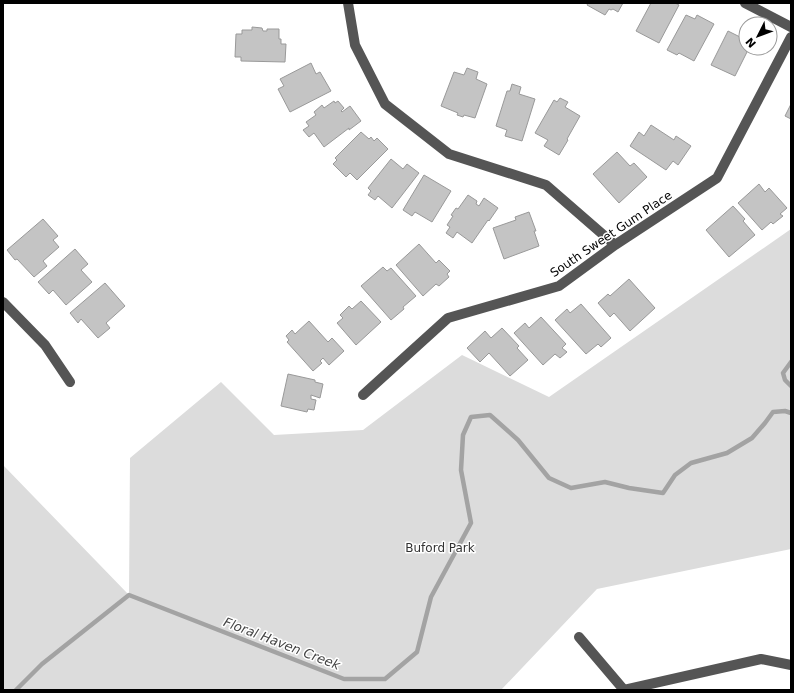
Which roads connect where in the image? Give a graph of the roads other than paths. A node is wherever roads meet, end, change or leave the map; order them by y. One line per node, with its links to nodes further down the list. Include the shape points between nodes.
1 (348, 3): 5 (street, via 355,45 385,104 449,154 546,185)
2 (745, 3): 3 (street)
3 (791, 27)
4 (791, 37): 5 (street, South Sweet Gum Place, via 717,178)
5 (615, 245): 8 (street, South Sweet Gum Place, via 559,286 448,318)
6 (3, 302): 7 (street, via 46,345)
7 (70, 382)
8 (363, 395)
9 (579, 637): 11 (street)
10 (791, 665): 11 (street, via 761,659)
11 (624, 690)

